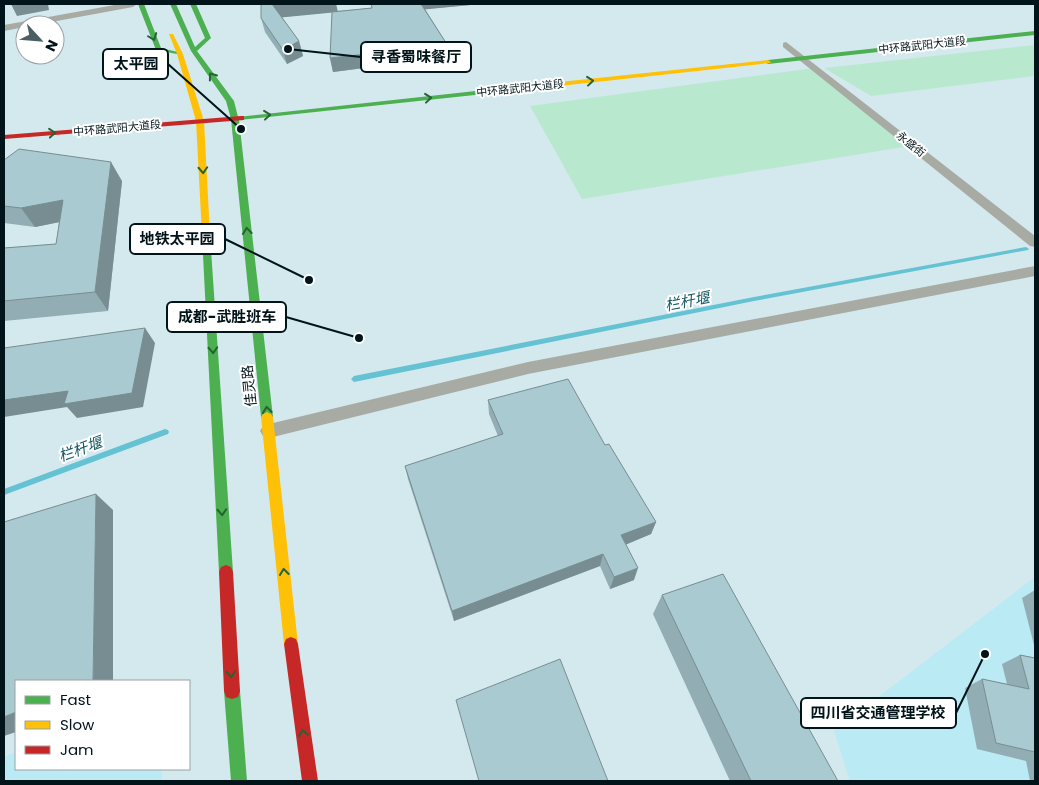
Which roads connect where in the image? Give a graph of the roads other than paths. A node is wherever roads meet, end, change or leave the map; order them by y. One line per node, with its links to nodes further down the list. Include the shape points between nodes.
1 (133, 4): 5 (street)
2 (141, 4): 11 (main road, one-way to 11, via 158,49)
3 (173, 4): 10 (main road, 佳灵路)
4 (193, 4): 10 (main road, via 208,38)
5 (4, 28)
6 (168, 28): 11 (main road)
7 (1035, 33): 12 (main road, 中环路武阳大道段)
8 (798, 44): 9 (main road)
9 (781, 46): 12 (street, 永盛街)
10 (194, 51): 13 (main road, 佳灵路, one-way to 10)
11 (180, 54): 14 (main road)
12 (803, 58): 15 (main road, 中环路武阳大道段, one-way to 12); 18 (street, 永盛街)
13 (235, 100): 14 (main road); 15 (main road, 佳灵路)
14 (200, 104): 16 (main road)
15 (235, 119): 16 (main road, 中环路武阳大道段); 20 (main road, 佳灵路, one-way to 15)
16 (200, 121): 17 (main road, 中环路武阳大道段, one-way to 16); 21 (main road, one-way to 21)
17 (4, 138)
18 (1035, 243)
19 (1035, 271): 20 (street, via 528,368)
20 (269, 431): 22 (main road, 佳灵路, one-way to 20, via 295,678)
21 (239, 781)
22 (310, 781)

